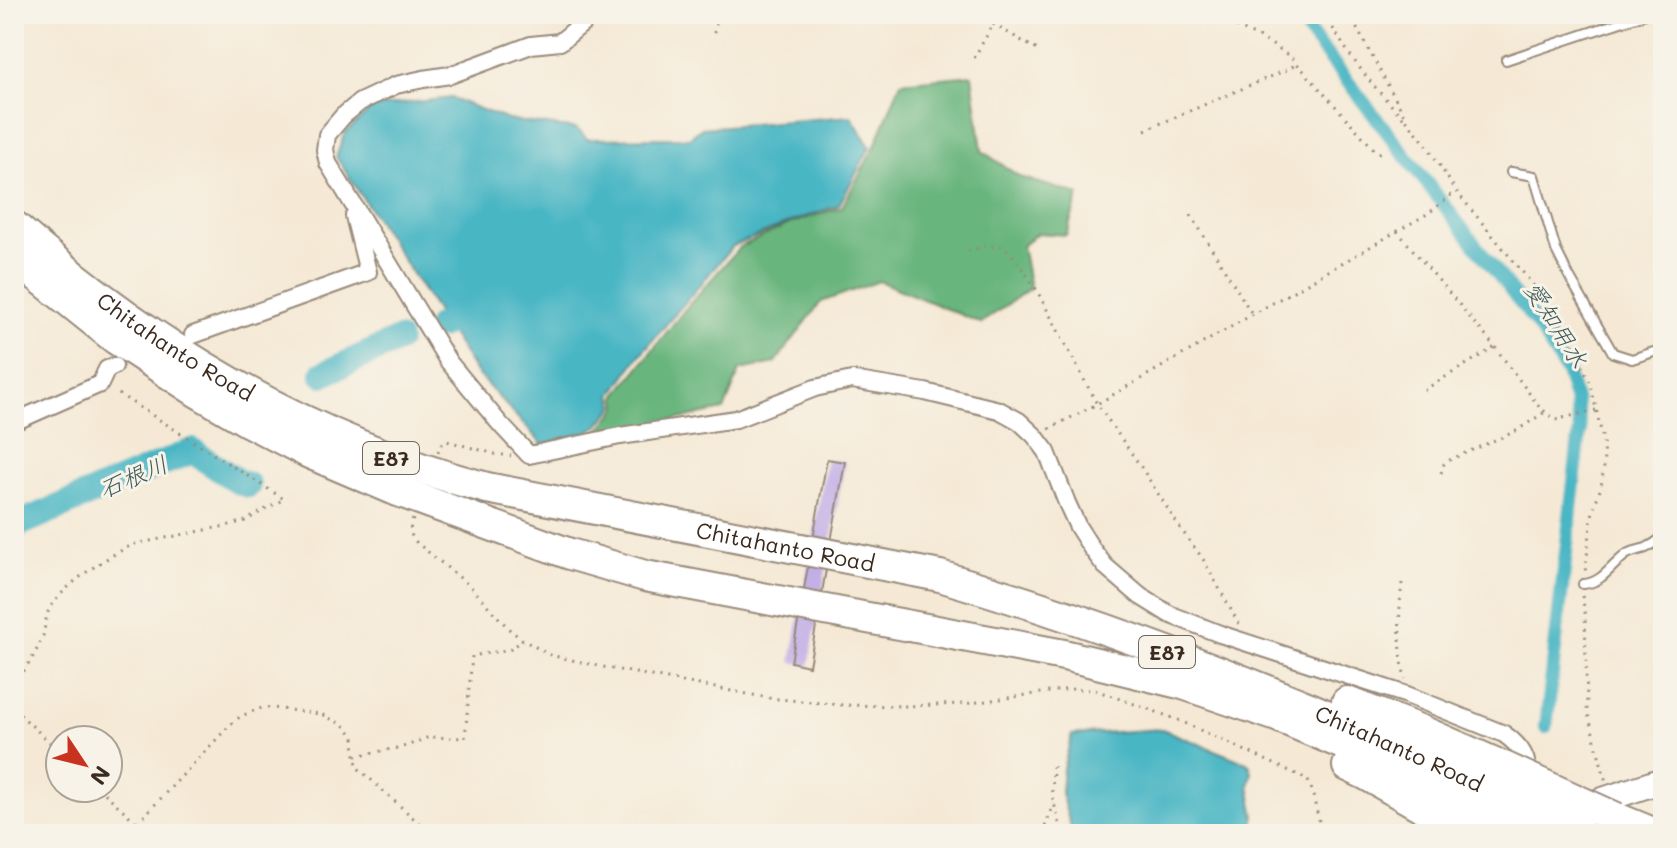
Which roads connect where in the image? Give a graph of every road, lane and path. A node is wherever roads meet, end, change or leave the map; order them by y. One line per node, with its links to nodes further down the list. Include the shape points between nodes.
1 (594, 14): 19 (street, via 560,42 531,45 450,75 396,85 351,109 327,135 325,150)
2 (718, 14): 9 (path)
3 (999, 14): 8 (path)
4 (1190, 14): 13 (path, via 1235,25)
5 (1325, 14): 14 (path, via 1339,40)
6 (1349, 14): 14 (path)
7 (1645, 14): 12 (lane)
8 (993, 24): 10 (path); 11 (path)
9 (714, 33)
10 (1041, 52)
11 (974, 58)
12 (1506, 60)
13 (1296, 63): 15 (path); 16 (path)
14 (1408, 122): 18 (path)
15 (1145, 130)
16 (1384, 156)
17 (1511, 172): 28 (lane, via 1534,176 1556,250 1613,353 1632,359)
18 (1456, 191): 22 (path); 33 (path, via 1569,334)
19 (354, 206): 26 (street, via 368,272); 37 (street, via 448,361)
20 (1191, 215): 25 (path)
21 (14, 226): 55 (highway, Chitahanto Road / E87, via 129,319 208,370 318,428 409,464 487,488 940,576 1127,637 1205,651 1422,731)
22 (1397, 231): 25 (path); 27 (path)
23 (968, 251): 32 (path, via 1001,246 1011,253 1035,287)
24 (14, 257): 55 (highway, Chitahanto Road / E87, via 116,339 249,422 352,472 444,508 645,576 1142,673 1277,716)
25 (1252, 315): 32 (path)
26 (193, 335)
27 (1495, 347): 31 (path); 34 (path)
28 (1663, 349)
29 (114, 366): 30 (street)
30 (100, 384): 35 (street); 46 (path, via 284,499 245,521 135,544 85,573 56,599 33,657)
31 (1424, 390)
32 (1097, 404): 36 (path); 45 (path, via 1203,559)
33 (1596, 410): 34 (path, via 1563,419); 43 (path, via 1604,466)
34 (1545, 412): 39 (path, via 1516,431 1447,461)
35 (14, 422)
36 (1035, 436): 37 (street, via 999,410 852,380 815,388 736,419); 45 (street, via 1047,452 1078,527 1105,566 1169,614)
37 (529, 455): 38 (path, via 495,454 447,441)
38 (435, 459)
39 (1441, 473)
40 (413, 519): 44 (path, via 411,536)
41 (1663, 537): 43 (lane)
42 (1402, 583): 47 (path, via 1401,658)
43 (1583, 584): 56 (path, via 1587,710)
44 (523, 640): 50 (path, via 511,649 472,656 465,738 429,737); 64 (path, via 550,655 603,667 769,698 842,705 964,704 1095,690 1176,719 1307,779)
45 (1246, 643): 47 (street)
46 (14, 684)
47 (1407, 695): 58 (street, via 1516,742 1528,774)
48 (14, 709): 49 (path)
49 (44, 737)
50 (355, 756): 57 (path, via 354,737 347,727 321,714 264,707 230,725); 61 (path, via 358,768)
51 (1053, 766): 54 (path)
52 (1663, 780): 56 (main road)
53 (116, 804): 57 (path)
54 (1054, 804): 62 (path); 63 (path)
55 (1483, 806): 56 (highway, bridge); 58 (highway, Chitahanto Road / E87, bridge); 65 (highway, Chitahanto Road / E87, bridge)
56 (1613, 808): 58 (main road); 66 (highway)
57 (137, 823): 59 (path); 60 (path)
58 (1520, 833)
59 (127, 834)
60 (149, 834)
61 (429, 834)
62 (1042, 834)
63 (1062, 834)
64 (1322, 834)
65 (1581, 834)
66 (1655, 834)

